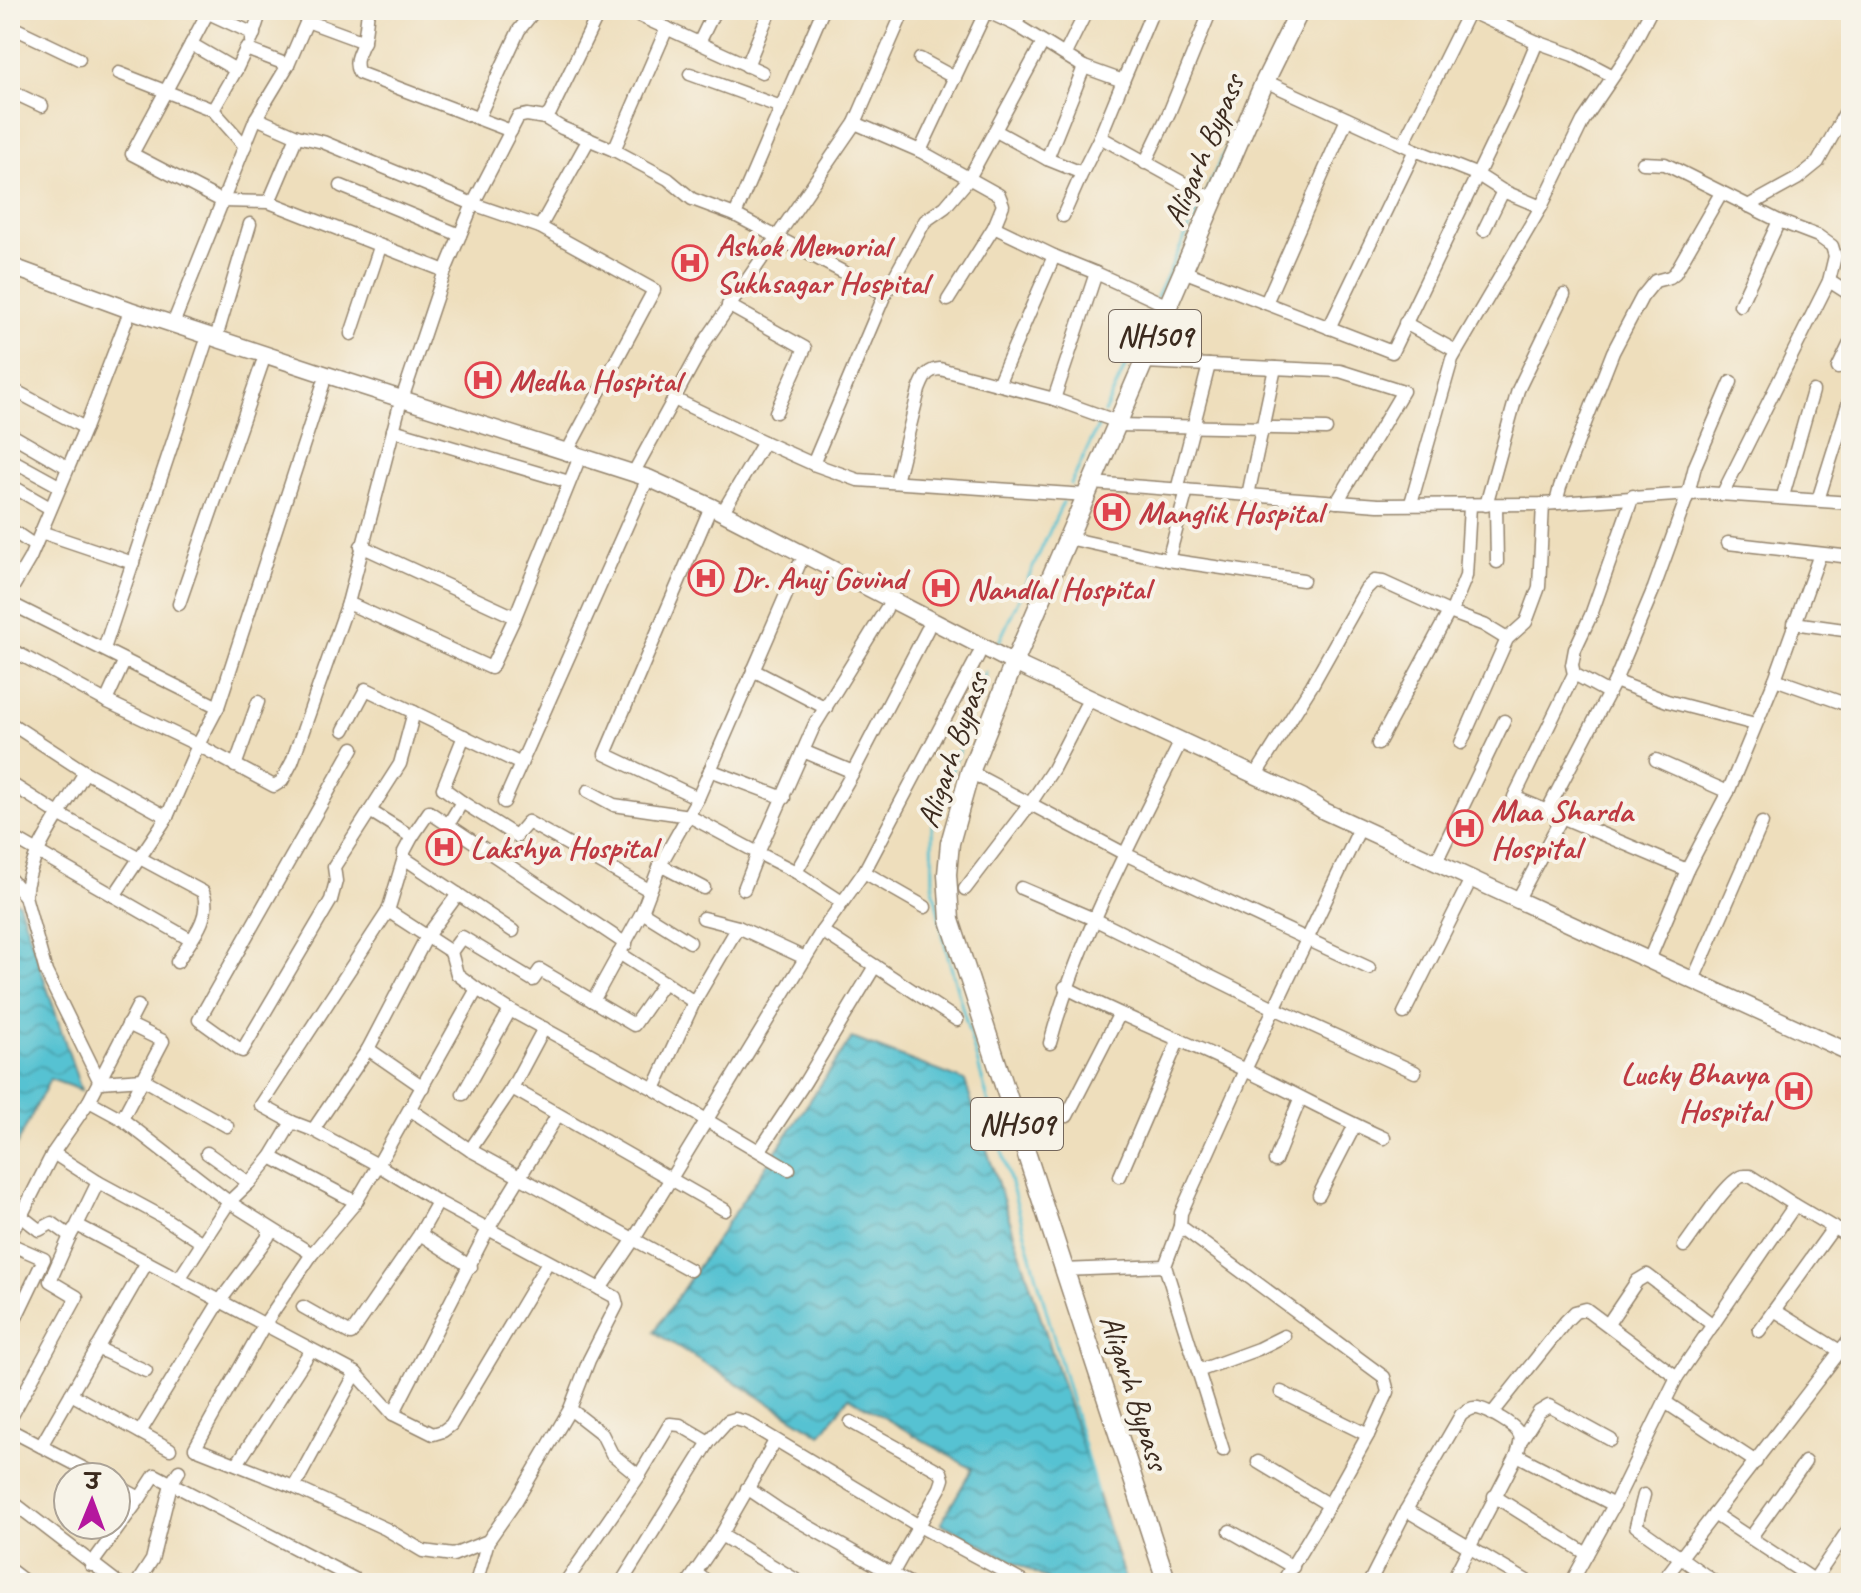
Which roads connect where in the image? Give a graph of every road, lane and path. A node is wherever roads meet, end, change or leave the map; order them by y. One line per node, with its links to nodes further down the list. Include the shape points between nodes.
1 (261, 10): 23 (street)
2 (368, 10): 24 (street)
3 (535, 10): 51 (street, via 519,30)
4 (600, 10): 52 (street)
5 (627, 10): 22 (street)
6 (715, 10): 27 (street)
7 (770, 10): 34 (street)
8 (823, 10): 48 (street)
9 (904, 10): 54 (street)
10 (1022, 10): 20 (street)
11 (1087, 10): 30 (street)
12 (1153, 10): 42 (street)
13 (1211, 10): 65 (street)
14 (1300, 10): 43 (highway, Aligarh Bypass / NH509)
15 (1651, 10): 40 (street)
16 (1845, 10): 19 (street)
17 (206, 11): 23 (street); 28 (street)
18 (985, 11): 20 (street); 41 (street)
19 (1851, 14)
20 (1016, 25): 25 (street)
21 (10, 26): 31 (street)
22 (667, 28): 27 (street); 62 (street)
23 (254, 34): 29 (street)
24 (364, 42): 33 (street, via 307,21); 51 (street, via 356,57 359,73)
25 (1043, 42): 30 (street); 56 (street)
26 (1537, 42): 40 (street); 61 (street, via 1469,11); 68 (street)
27 (699, 43): 34 (street)
28 (191, 44): 36 (street); 45 (street)
29 (246, 49): 33 (street); 36 (street)
30 (1065, 54): 35 (street)
31 (79, 59)
32 (920, 59): 41 (street)
33 (288, 65): 50 (street)
34 (747, 66): 37 (street)
35 (1084, 67): 42 (street); 64 (street)
36 (236, 70): 49 (street)
37 (762, 72)
38 (119, 73): 45 (street)
39 (690, 74): 48 (street)
40 (1613, 76): 78 (street, via 1583,121)
41 (955, 78): 63 (street)
42 (1123, 81): 58 (street)
43 (1265, 81): 53 (street); 73 (highway, Aligarh Bypass / NH509)
44 (10, 91): 47 (street)
45 (166, 92): 49 (street); 74 (street, via 132,154)
46 (1851, 102): 77 (street, via 1818,162)
47 (42, 106)
48 (781, 107): 79 (street)
49 (213, 110): 60 (street)
50 (256, 118): 57 (street); 60 (street)
51 (478, 118): 55 (street)
52 (545, 118): 55 (street, via 518,117); 59 (street)
53 (1347, 119): 61 (street); 101 (street)
54 (855, 123): 63 (street); 87 (street)
55 (511, 131): 76 (street)
56 (996, 131): 64 (street); 69 (street)
57 (297, 136): 75 (street); 76 (street)
58 (1100, 137): 65 (street); 67 (street)
59 (589, 139): 62 (street); 83 (street)
60 (245, 146): 74 (street)
61 (1409, 147): 68 (street); 107 (street)
62 (614, 150): 79 (street, via 668,179 692,199)
63 (920, 151): 69 (street)
64 (1047, 159): 67 (street)
65 (1145, 163): 73 (street)
66 (1643, 163): 72 (street, via 1665,164)
67 (1082, 173): 80 (street)
68 (1478, 175): 71 (street); 105 (street)
69 (968, 180): 84 (street, via 999,195 1003,205); 96 (street, via 925,221)
70 (341, 186): 86 (street)
71 (1503, 191): 78 (street); 85 (street)
72 (1721, 193): 77 (street); 154 (street, via 1675,273 1655,281 1642,297 1613,352)
73 (1208, 196): 92 (highway, Aligarh Bypass / NH509)
74 (222, 201): 75 (street); 106 (street)
75 (269, 202): 88 (street)
76 (473, 204): 83 (street); 86 (street)
77 (1748, 206): 81 (street)
78 (1541, 207): 111 (street)
79 (735, 215): 87 (street)
80 (1063, 216)
81 (1779, 221): 95 (street, via 1832,246); 103 (street)
82 (250, 224): 110 (street)
83 (540, 227): 135 (street, via 654,290)
84 (994, 227): 89 (street); 99 (street)
85 (1484, 230)
86 (460, 235): 91 (street)
87 (775, 238): 96 (street); 102 (street)
88 (380, 247): 91 (street); 108 (street)
89 (1054, 256): 93 (street); 118 (street)
90 (10, 266): 106 (main road)
91 (445, 271): 125 (street)
92 (1183, 271): 100 (highway, Aligarh Bypass / NH509); 101 (street)
93 (1096, 273): 100 (street); 124 (street)
94 (10, 276): 104 (main road)
95 (1829, 281): 98 (street); 146 (street)
96 (885, 294): 137 (street)
97 (1564, 295): 157 (street, via 1518,390)
98 (1851, 295)
99 (948, 300)
100 (1161, 303): 113 (highway, Aligarh Bypass / NH509)
101 (1266, 303): 107 (street)
102 (728, 305): 123 (street); 126 (street, via 805,348)
103 (1740, 305)
104 (127, 319): 110 (main road); 129 (street)
105 (1405, 323): 107 (street, via 1392,352); 111 (street)
106 (173, 324): 110 (main road)
107 (1329, 328)
108 (351, 334)
109 (1851, 341): 116 (street)
110 (210, 342): 112 (main road); 172 (street)
111 (1456, 351): 153 (street)
112 (255, 358): 119 (main road); 125 (main road); 178 (street)
113 (1144, 362): 114 (street); 127 (highway, Aligarh Bypass / NH509)
114 (1209, 365): 115 (street); 128 (street)
115 (1275, 368): 130 (street); 152 (street, via 1340,371 1403,391)
116 (1838, 368)
117 (1731, 382): 147 (street)
118 (998, 384): 124 (street); 141 (street, via 930,369 919,390)
119 (323, 385): 125 (main road); 198 (street)
120 (10, 388): 129 (street)
121 (1813, 391): 150 (street)
122 (1851, 395): 151 (street)
123 (674, 399): 134 (street); 139 (street)
124 (1054, 399): 127 (street)
125 (400, 404): 132 (street); 135 (main road)
126 (776, 412)
127 (1111, 421): 128 (street); 144 (highway, Aligarh Bypass / NH509)
128 (1193, 426): 130 (street); 145 (street)
129 (85, 428): 138 (street)
130 (1263, 428): 131 (street); 148 (street)
131 (1326, 429)
132 (393, 430): 140 (street); 166 (street)
133 (10, 434): 138 (street)
134 (764, 442): 137 (street); 160 (street)
135 (572, 457): 139 (main road); 140 (street)
136 (10, 459): 143 (street)
137 (813, 464): 141 (street, via 858,480)
138 (67, 467): 143 (street)
139 (642, 479): 160 (main road); 214 (street)
140 (569, 482): 181 (street)
141 (896, 482): 144 (street)
142 (10, 485): 159 (street)
143 (59, 486): 159 (street)
144 (1089, 489): 145 (street); 163 (highway, Aligarh Bypass / NH509)
145 (1182, 490): 148 (street); 170 (street)
146 (1723, 493): 147 (street); 150 (street)
147 (1688, 494): 149 (street); 194 (street)
148 (1248, 495): 152 (street)
149 (1633, 496): 154 (street); 192 (street, via 1575,649)
150 (1783, 496): 151 (street)
151 (1818, 500): 155 (street)
152 (1337, 502): 153 (street)
153 (1411, 503): 158 (street)
154 (1556, 503): 156 (street)
155 (1851, 503)
156 (1543, 504): 157 (street); 185 (street, via 1539,587 1526,622)
157 (1491, 505): 158 (street); 171 (street)
158 (1470, 506): 180 (street, via 1466,576)
159 (50, 508): 162 (street)
160 (715, 515): 167 (main road); 224 (street, via 605,754)
161 (10, 529): 165 (street)
162 (41, 532): 165 (street); 172 (street)
163 (1068, 538): 170 (street); 190 (highway, Aligarh Bypass / NH509)
164 (1728, 543): 168 (street)
165 (35, 546): 175 (street)
166 (361, 546): 177 (street); 181 (street)
167 (781, 549): 173 (main road); 190 (main road)
168 (1820, 554): 169 (street); 182 (street)
169 (1851, 557)
170 (1168, 560): 174 (street)
171 (1497, 562)
172 (133, 563): 187 (street)
173 (799, 565): 179 (main road); 191 (street)
174 (1303, 580)
175 (10, 592)
176 (10, 603): 187 (street)
177 (348, 603): 181 (street, via 491,668); 215 (street, via 282,781 274,786)
178 (179, 604)
179 (886, 609): 183 (main road); 200 (street)
180 (1450, 613): 185 (street); 208 (street); 220 (street, via 1374,581)
181 (515, 617)
182 (1794, 623): 184 (street); 193 (street)
183 (927, 630): 188 (main road); 218 (street)
184 (1851, 631)
185 (1507, 639): 207 (street)
186 (10, 649): 195 (street)
187 (104, 649): 189 (street)
188 (978, 656): 190 (main road); 250 (street)
189 (124, 662): 195 (street); 198 (street)
190 (1012, 668): 199 (main road); 219 (highway, Aligarh Bypass / NH509); 220 (main road)
191 (753, 670): 200 (street); 216 (street)
192 (1574, 674): 194 (street); 231 (street, via 1514,797)
193 (1775, 679): 197 (street); 204 (street)
194 (1611, 686): 204 (street); 231 (street)
195 (106, 701): 209 (street)
196 (258, 702): 215 (street)
197 (1851, 706)
198 (218, 707): 209 (street)
199 (1085, 707): 211 (main road); 228 (street)
200 (826, 708): 212 (street)
201 (414, 712): 205 (street, via 366,689); 206 (street); 229 (street, via 400,764)
202 (1504, 721): 246 (street)
203 (10, 723): 217 (street)
204 (1755, 724): 223 (street)
205 (344, 730)
206 (464, 736): 214 (street); 226 (street, via 443,788)
207 (1461, 743)
208 (1378, 744)
209 (198, 745): 215 (street); 234 (street)
210 (353, 748): 229 (street, via 199,1020 242,1051 331,900 334,867)
211 (1177, 749): 230 (main road); 243 (street)
212 (803, 751): 218 (street); 225 (street)
213 (1656, 760): 223 (street)
214 (521, 764): 227 (street)
215 (235, 766)
216 (710, 770): 224 (street); 225 (street)
217 (85, 772): 232 (street); 234 (street)
218 (853, 772): 249 (street)
219 (970, 772): 228 (street); 358 (highway, Aligarh Bypass / NH509, via 950,843 950,920)
220 (1255, 776): 230 (main road)
221 (10, 783): 232 (street)
222 (588, 791): 233 (street, via 614,805)
223 (1728, 792): 248 (street)
224 (698, 798): 233 (street)
225 (784, 798): 242 (street)
226 (462, 802): 237 (street); 257 (street, via 516,836 528,822)
227 (504, 802)
228 (1030, 804): 243 (street); 256 (street)
229 (370, 811): 240 (street)
230 (1324, 811): 238 (main road)
231 (1547, 811): 235 (street)
232 (60, 815): 241 (street); 245 (street)
233 (689, 816): 242 (street); 247 (street)
234 (167, 817): 245 (street)
235 (1562, 817): 248 (street); 261 (street)
236 (1762, 823): 282 (street)
237 (448, 825): 240 (street, via 429,812); 275 (street)
238 (1360, 828): 246 (main road); 272 (street)
239 (10, 836): 241 (street)
240 (412, 837): 244 (street)
241 (36, 853): 259 (street); 260 (street)
242 (758, 853): 249 (street); 255 (street)
243 (1125, 854): 267 (street); 272 (street)
244 (404, 858): 258 (street); 264 (street)
245 (139, 860): 260 (street); 273 (street, via 203,892 206,913)
246 (1436, 862): 252 (main road)
247 (660, 865): 253 (street); 257 (street)
248 (1687, 870): 278 (street)
249 (796, 872): 262 (street)
250 (864, 872): 262 (street); 263 (street)
251 (10, 879): 259 (street)
252 (1471, 879): 261 (main road); 291 (street)
253 (704, 888)
254 (1021, 888): 267 (street)
255 (744, 889)
256 (965, 889)
257 (649, 890): 265 (street)
258 (458, 894): 269 (street); 271 (street)
259 (25, 896): 303 (street, via 46,972)
260 (114, 896): 273 (street)
261 (1518, 899): 278 (main road)
262 (842, 902): 270 (street)
263 (925, 907)
264 (388, 911): 271 (street); 315 (street, via 261,1105)
265 (642, 912): 274 (street); 275 (street)
266 (703, 918): 268 (street)
267 (1096, 920): 284 (street); 289 (street)
268 (738, 927): 277 (street); 287 (street)
269 (513, 931)
270 (822, 931): 277 (street); 280 (street)
271 (427, 936): 276 (street); 298 (street)
272 (1308, 937): 281 (street); 289 (street)
273 (191, 940): 279 (street)
274 (690, 942)
275 (622, 949): 283 (street); 286 (street)
276 (451, 952): 285 (street, via 457,974); 286 (street, via 462,937 533,980 540,970)
277 (805, 958): 314 (street)
278 (1649, 960): 282 (main road)
279 (177, 962)
280 (875, 966): 293 (street); 321 (street)
281 (1369, 968)
282 (1693, 980): 299 (main road)
283 (664, 982): 286 (street, via 634,1025); 287 (street)
284 (1065, 987): 292 (street); 297 (street)
285 (477, 989): 290 (street); 304 (street)
286 (593, 1001)
287 (694, 1002): 306 (street)
288 (138, 1006): 294 (street)
289 (1274, 1008): 300 (street); 301 (street)
290 (510, 1010): 295 (street); 307 (street)
291 (1404, 1013)
292 (1119, 1015): 296 (street); 312 (street)
293 (957, 1020)
294 (128, 1024): 302 (street, via 163,1041); 303 (street)
295 (544, 1028): 305 (street); 306 (street)
296 (1179, 1039): 300 (street); 329 (street)
297 (1050, 1043)
298 (368, 1049): 304 (street); 318 (street)
299 (1851, 1053)
300 (1245, 1070): 308 (street); 340 (street, via 1181,1213)
301 (1415, 1072)
302 (143, 1079): 303 (street); 313 (street); 317 (street)
303 (100, 1082): 309 (street)
304 (423, 1087): 310 (street)
305 (512, 1088): 311 (street); 320 (street)
306 (654, 1089): 314 (street)
307 (463, 1094)
308 (1300, 1099): 316 (street); 325 (street)
309 (89, 1101): 313 (street); 322 (street)
310 (411, 1110): 320 (street); 326 (street)
311 (557, 1116): 328 (street); 330 (street)
312 (1067, 1116)
313 (122, 1119): 334 (street)
314 (707, 1121): 321 (street); 330 (street)
315 (292, 1122): 318 (street); 324 (street)
316 (1355, 1125): 319 (street); 333 (street)
317 (227, 1126)
318 (313, 1130): 326 (street)
319 (1384, 1138)
320 (470, 1150): 328 (street)
321 (760, 1150): 327 (street)
322 (53, 1153): 331 (street); 339 (street)
323 (207, 1153): 332 (street)
324 (271, 1157): 332 (street); 335 (street)
325 (1275, 1161)
326 (378, 1165): 335 (street); 336 (street)
327 (789, 1169)
328 (521, 1176): 343 (street); 348 (street)
329 (1120, 1176)
330 (671, 1180): 338 (street); 348 (street)
331 (98, 1182): 344 (street); 349 (street)
332 (249, 1183): 334 (street)
333 (1319, 1195)
334 (229, 1202): 341 (street); 349 (street)
335 (356, 1202): 352 (street)
336 (438, 1202): 343 (street); 345 (street)
337 (1795, 1205): 342 (street); 351 (street, via 1744,1176 1736,1179); 366 (street)
338 (725, 1210)
339 (21, 1216): 344 (street, via 39,1230 52,1223); 346 (street)
340 (1180, 1226): 355 (street); 388 (street, via 1384,1377 1388,1392)
341 (268, 1227): 352 (street); 361 (street, via 268,1237)
342 (1834, 1227): 347 (street); 363 (street)
343 (488, 1229): 354 (street); 356 (street)
344 (73, 1230): 353 (street); 384 (street, via 50,1281 77,1297)
345 (420, 1234): 356 (street); 362 (street, via 351,1334)
346 (10, 1235)
347 (1851, 1238)
348 (634, 1239): 357 (street); 360 (street)
349 (201, 1242): 359 (street)
350 (10, 1244): 367 (street, via 44,1259)
351 (1684, 1246)
352 (312, 1254): 365 (street)
353 (147, 1262): 359 (street); 371 (street)
354 (548, 1262): 360 (street); 382 (street, via 451,1425 433,1434)
355 (1165, 1266): 358 (street); 375 (street)
356 (471, 1267): 382 (street)
357 (690, 1270)
358 (1063, 1270): 442 (highway, Aligarh Bypass / NH509)
359 (179, 1279): 361 (street)
360 (600, 1289): 381 (street, via 615,1297 615,1312)
361 (220, 1301): 365 (street); 387 (street)
362 (303, 1307)
363 (1774, 1310): 368 (street); 373 (street)
364 (1608, 1324): 366 (street, via 1637,1281 1647,1275); 377 (street); 383 (street, via 1586,1309 1575,1312)
365 (264, 1325): 372 (street); 401 (street, via 195,1448)
366 (1713, 1325): 377 (street)
367 (10, 1330)
368 (1759, 1331)
369 (1284, 1336): 375 (street)
370 (1851, 1337): 373 (street)
371 (97, 1348): 374 (street); 379 (street)
372 (311, 1350): 376 (street); 401 (street)
373 (1840, 1351): 399 (street)
374 (146, 1371)
375 (1198, 1371): 395 (street)
376 (356, 1373): 382 (street); 405 (street)
377 (1677, 1377): 380 (street)
378 (1281, 1392): 388 (street)
379 (71, 1394): 387 (street); 393 (street)
380 (1665, 1402): 399 (street); 413 (street)
381 (570, 1409): 403 (street, via 602,1434 612,1454); 421 (street)
382 (393, 1414)
383 (1492, 1414): 389 (street); 414 (street, via 1477,1408 1461,1415)
384 (10, 1419)
385 (851, 1422): 416 (street, via 941,1472 940,1488)
386 (10, 1430): 393 (street)
387 (140, 1432): 394 (street)
388 (1368, 1435): 412 (street)
389 (1522, 1439): 390 (street, via 1549,1406); 396 (street)
390 (1611, 1440)
391 (775, 1441): 392 (street, via 735,1419); 406 (street); 416 (street)
392 (709, 1442): 403 (street, via 670,1424); 437 (street)
393 (41, 1446): 397 (street)
394 (170, 1449)
395 (1223, 1450)
396 (1517, 1455): 409 (street); 413 (street)
397 (70, 1461)
398 (1258, 1462): 412 (street)
399 (1756, 1462): 415 (street)
400 (1805, 1462): 420 (street)
401 (237, 1464): 405 (street)
402 (179, 1471): 404 (street)
403 (639, 1476): 436 (street)
404 (171, 1484): 410 (street, via 155,1475); 433 (street, via 152,1560); 434 (street)
405 (294, 1487): 421 (street, via 423,1551 453,1555)
406 (747, 1488): 419 (street); 429 (street)
407 (132, 1494): 410 (street)
408 (1644, 1495): 424 (street, via 1636,1526)
409 (1494, 1496): 422 (street); 423 (street)
410 (140, 1498): 425 (street)
411 (10, 1500): 425 (street)
412 (1329, 1505): 426 (street)
413 (1614, 1505): 423 (street)
414 (1406, 1510): 422 (street); 444 (street)
415 (1714, 1514): 420 (street); 424 (street)
416 (919, 1526): 429 (street); 441 (street)
417 (1851, 1526): 430 (street)
418 (1230, 1531): 426 (street)
419 (721, 1535): 428 (street); 439 (street)
420 (1751, 1537): 430 (street)
421 (488, 1541): 435 (street)
422 (1469, 1546): 445 (street); 446 (street)
423 (1587, 1554): 447 (street)
424 (1681, 1556): 448 (street); 449 (street)
425 (91, 1565): 432 (street)
426 (1293, 1567): 443 (street)
427 (10, 1570): 431 (street)
428 (692, 1578): 438 (street)
429 (890, 1579): 440 (street)
430 (1813, 1582)
431 (27, 1583)
432 (118, 1583)
433 (137, 1583)
434 (362, 1583)
435 (476, 1583)
436 (565, 1583)
437 (621, 1583)
438 (709, 1583)
439 (801, 1583)
440 (909, 1583)
441 (1024, 1583)
442 (1167, 1583)
443 (1282, 1583)
444 (1369, 1583)
445 (1451, 1583)
446 (1530, 1583)
447 (1571, 1583)
448 (1661, 1583)
449 (1716, 1583)

